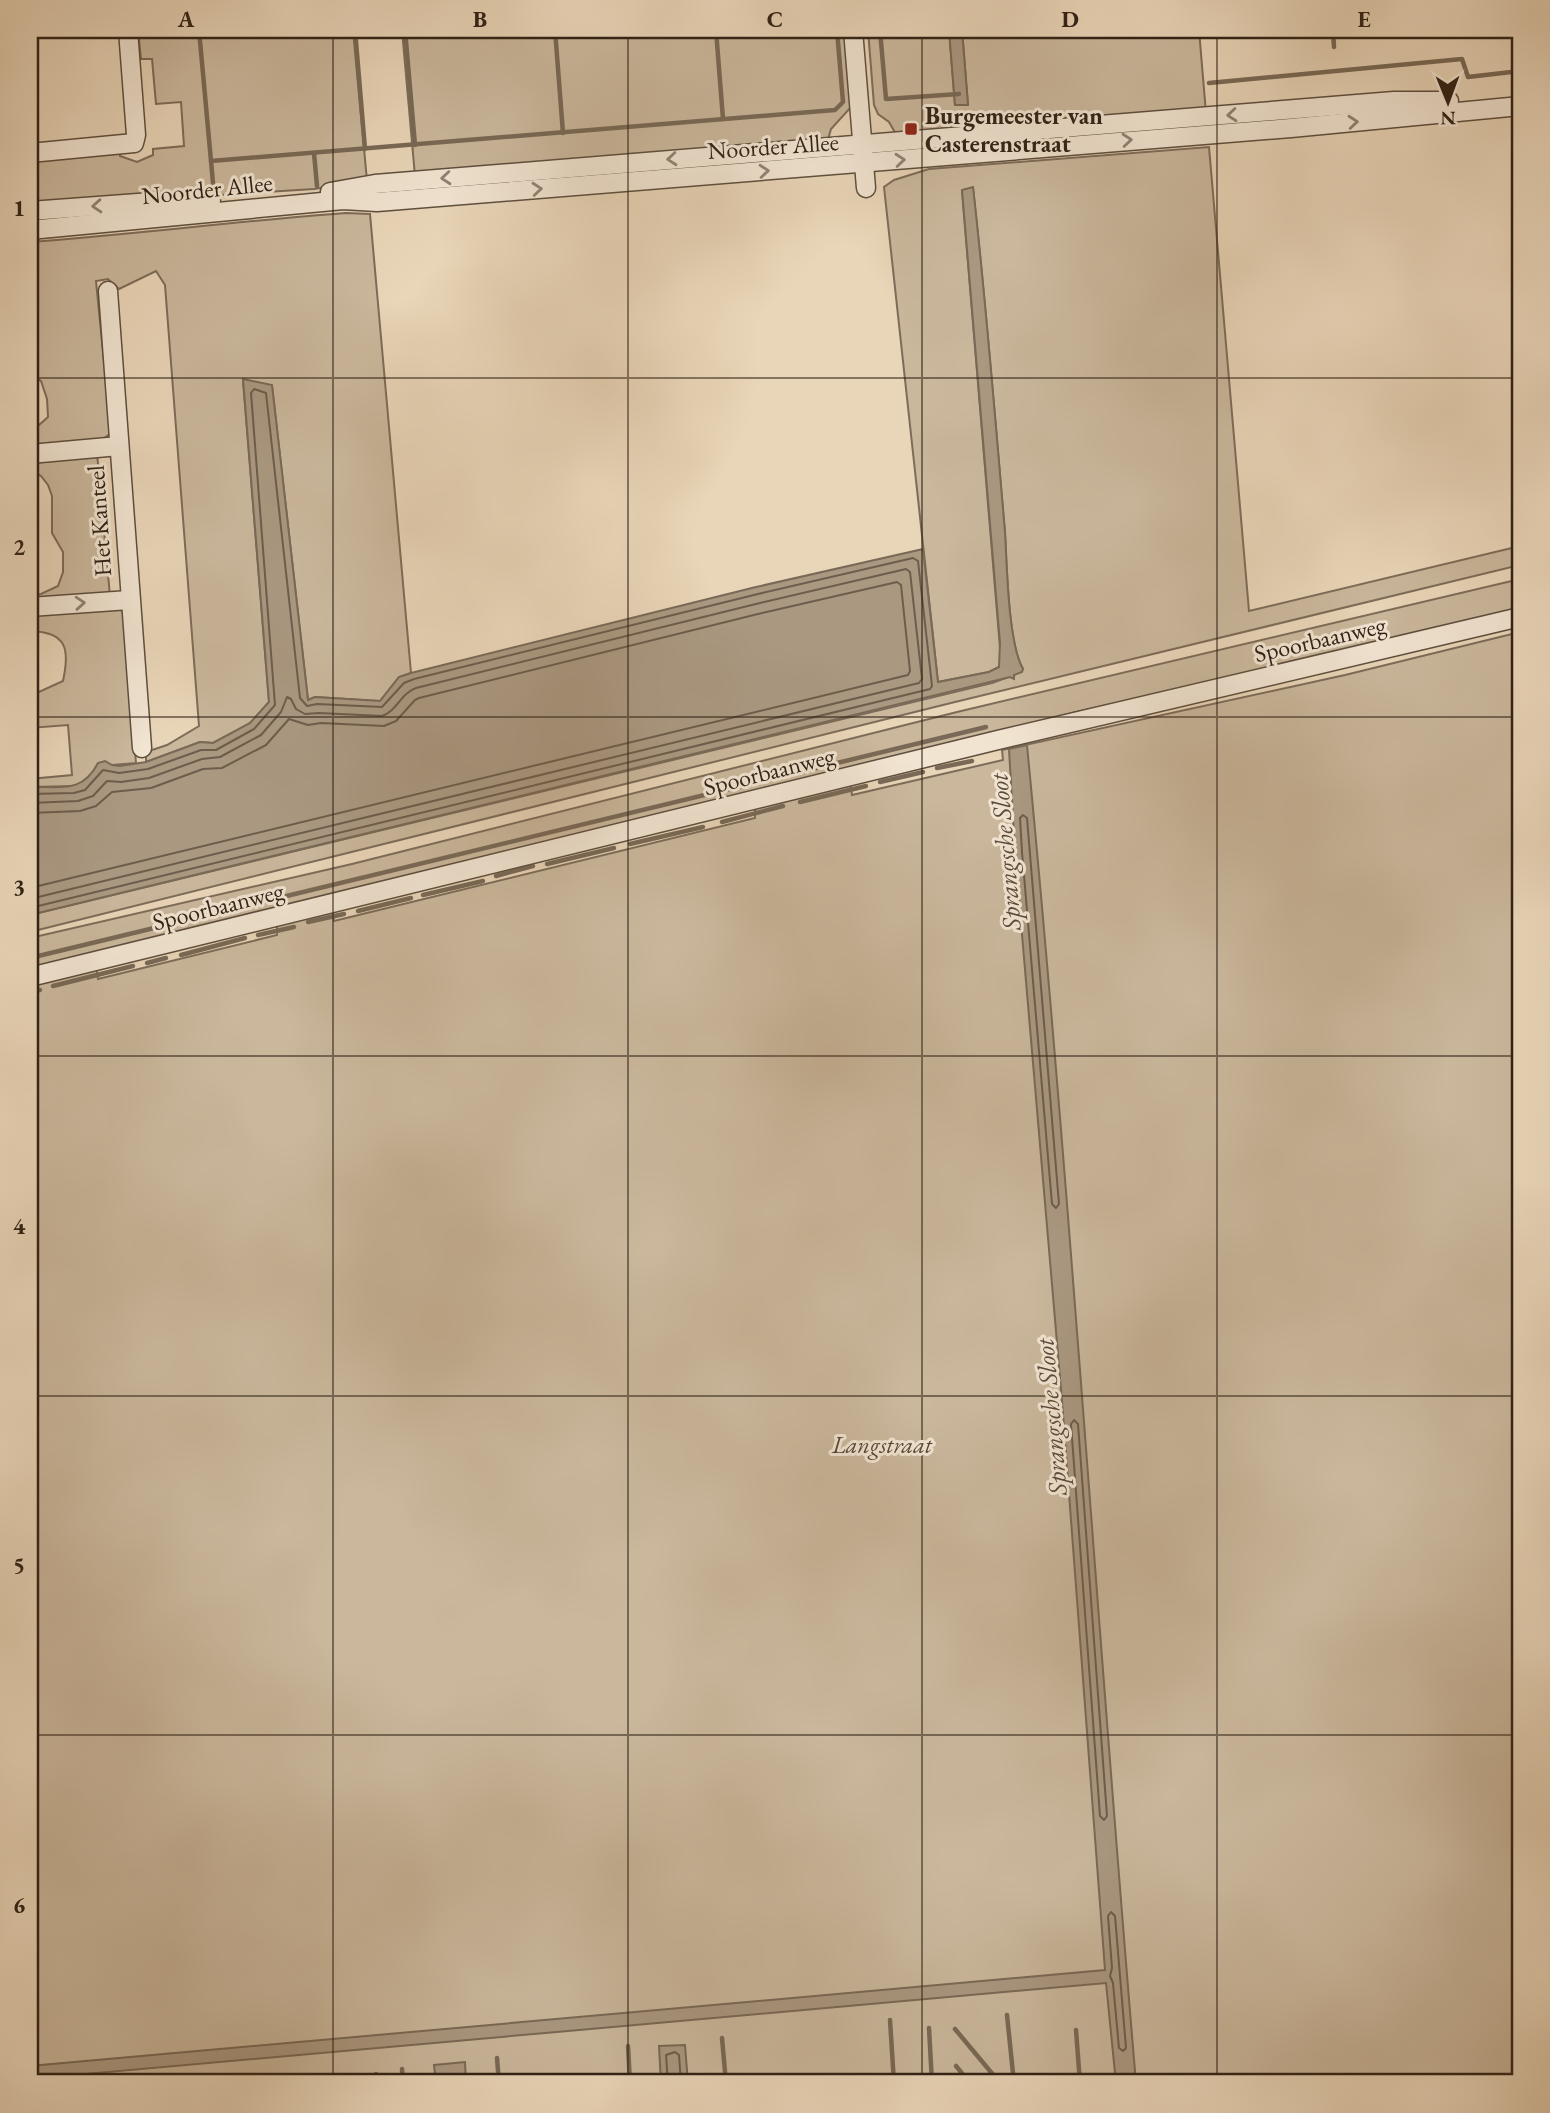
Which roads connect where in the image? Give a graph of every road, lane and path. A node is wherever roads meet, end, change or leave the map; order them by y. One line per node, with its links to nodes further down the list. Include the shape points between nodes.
1 (128, 30): 7 (street, via 134,143)
2 (853, 30): 6 (street)
3 (1520, 95): 5 (street, Noorder Allee, via 1394,101)
4 (1520, 106): 5 (street, Noorder Allee, one-way to 4)
5 (1264, 121): 6 (street, Noorder Allee, one-way to 6); 8 (street, Noorder Allee, one-way to 5)
6 (862, 144): 8 (street); 10 (street, Noorder Allee, one-way to 10, via 210,202)
7 (30, 153)
8 (864, 163): 9 (street); 11 (street, Noorder Allee, one-way to 8, via 342,200 377,202)
9 (866, 188)
10 (30, 211)
11 (30, 230)
12 (108, 291): 13 (street, Het Kanteel)
13 (119, 446): 14 (street); 15 (street, Het Kanteel)
14 (30, 454)
15 (130, 600): 16 (street, one-way to 15); 18 (street, Het Kanteel)
16 (30, 607)
17 (1520, 617): 19 (street, Spoorbaanweg)
18 (142, 748)
19 (30, 976)

